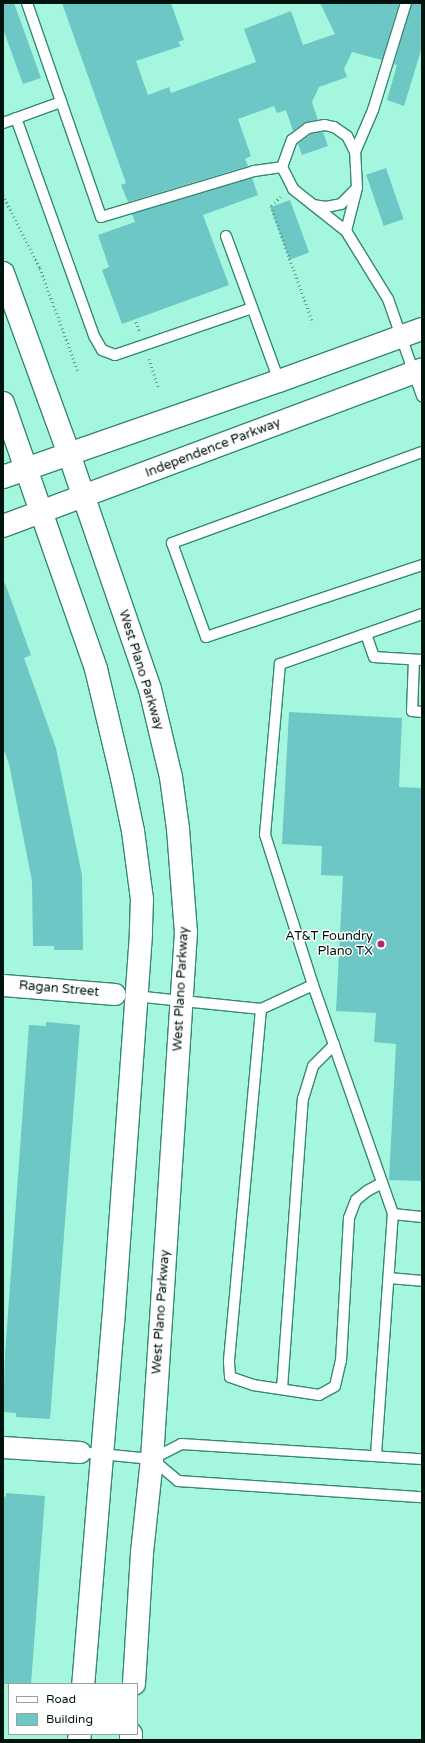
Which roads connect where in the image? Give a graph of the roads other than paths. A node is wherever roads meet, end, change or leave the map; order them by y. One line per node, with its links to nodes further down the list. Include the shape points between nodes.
1 (27, 3): 3 (lane)
2 (406, 3): 6 (lane, via 373,110)
3 (61, 102): 4 (lane); 7 (lane, via 101,217 254,171)
4 (16, 118): 5 (lane); 13 (lane, via 94,336 102,350 115,355)
5 (3, 123)
6 (356, 152): 7 (lane, via 347,136 334,127 325,125 308,128 292,140); 8 (lane)
7 (282, 167): 9 (lane, via 293,189)
8 (357, 188): 9 (lane, via 341,204); 10 (lane)
9 (313, 205): 10 (lane)
10 (346, 231): 15 (lane, via 388,299)
11 (226, 236): 13 (lane)
12 (3, 273): 21 (main road, West Plano Parkway)
13 (252, 308): 17 (lane)
14 (422, 330): 15 (main road)
15 (401, 337): 16 (lane); 17 (main road)
16 (418, 371): 18 (lane); 24 (main road, Independence Parkway)
17 (279, 381): 21 (main road)
18 (422, 396)
19 (3, 403): 22 (main road)
20 (422, 452): 27 (lane, via 172,543 206,637)
21 (69, 454): 22 (main road); 24 (main road, West Plano Parkway)
22 (27, 468): 23 (main road); 25 (main road)
23 (3, 476)
24 (84, 496): 25 (main road, Independence Parkway); 35 (main road, West Plano Parkway, via 150,689 171,777 186,932)
25 (42, 512): 26 (main road, Independence Parkway); 34 (main road, via 96,669 133,831 142,899)
26 (3, 526)
27 (422, 565)
28 (422, 614): 29 (lane)
29 (366, 634): 30 (lane, via 374,657); 33 (lane, via 280,664 265,835)
30 (418, 660): 31 (lane, via 412,711)
31 (422, 712)
32 (3, 984): 34 (street, Ragan Street)
33 (313, 985): 36 (lane); 37 (lane)
34 (125, 995): 35 (lane); 46 (main road)
35 (181, 1001): 36 (lane); 48 (main road, West Plano Parkway)
36 (261, 1009): 43 (lane, via 229,1362 230,1377 253,1385)
37 (334, 1045): 38 (lane); 43 (lane, via 313,1066 303,1099)
38 (382, 1183): 39 (lane); 43 (lane, via 356,1200 349,1218 341,1361 335,1386 319,1394)
39 (393, 1214): 40 (lane); 41 (lane)
40 (422, 1217)
41 (389, 1278): 42 (lane); 47 (lane)
42 (422, 1281)
43 (282, 1389)
44 (3, 1447): 45 (street)
45 (80, 1452): 46 (lane)
46 (103, 1454): 48 (lane); 51 (main road)
47 (376, 1455): 48 (lane, via 181,1444); 49 (lane)
48 (152, 1459): 50 (lane, via 178,1481); 52 (main road, West Plano Parkway, via 142,1553)
49 (422, 1459)
50 (422, 1497)
51 (83, 1683)
52 (134, 1683)

